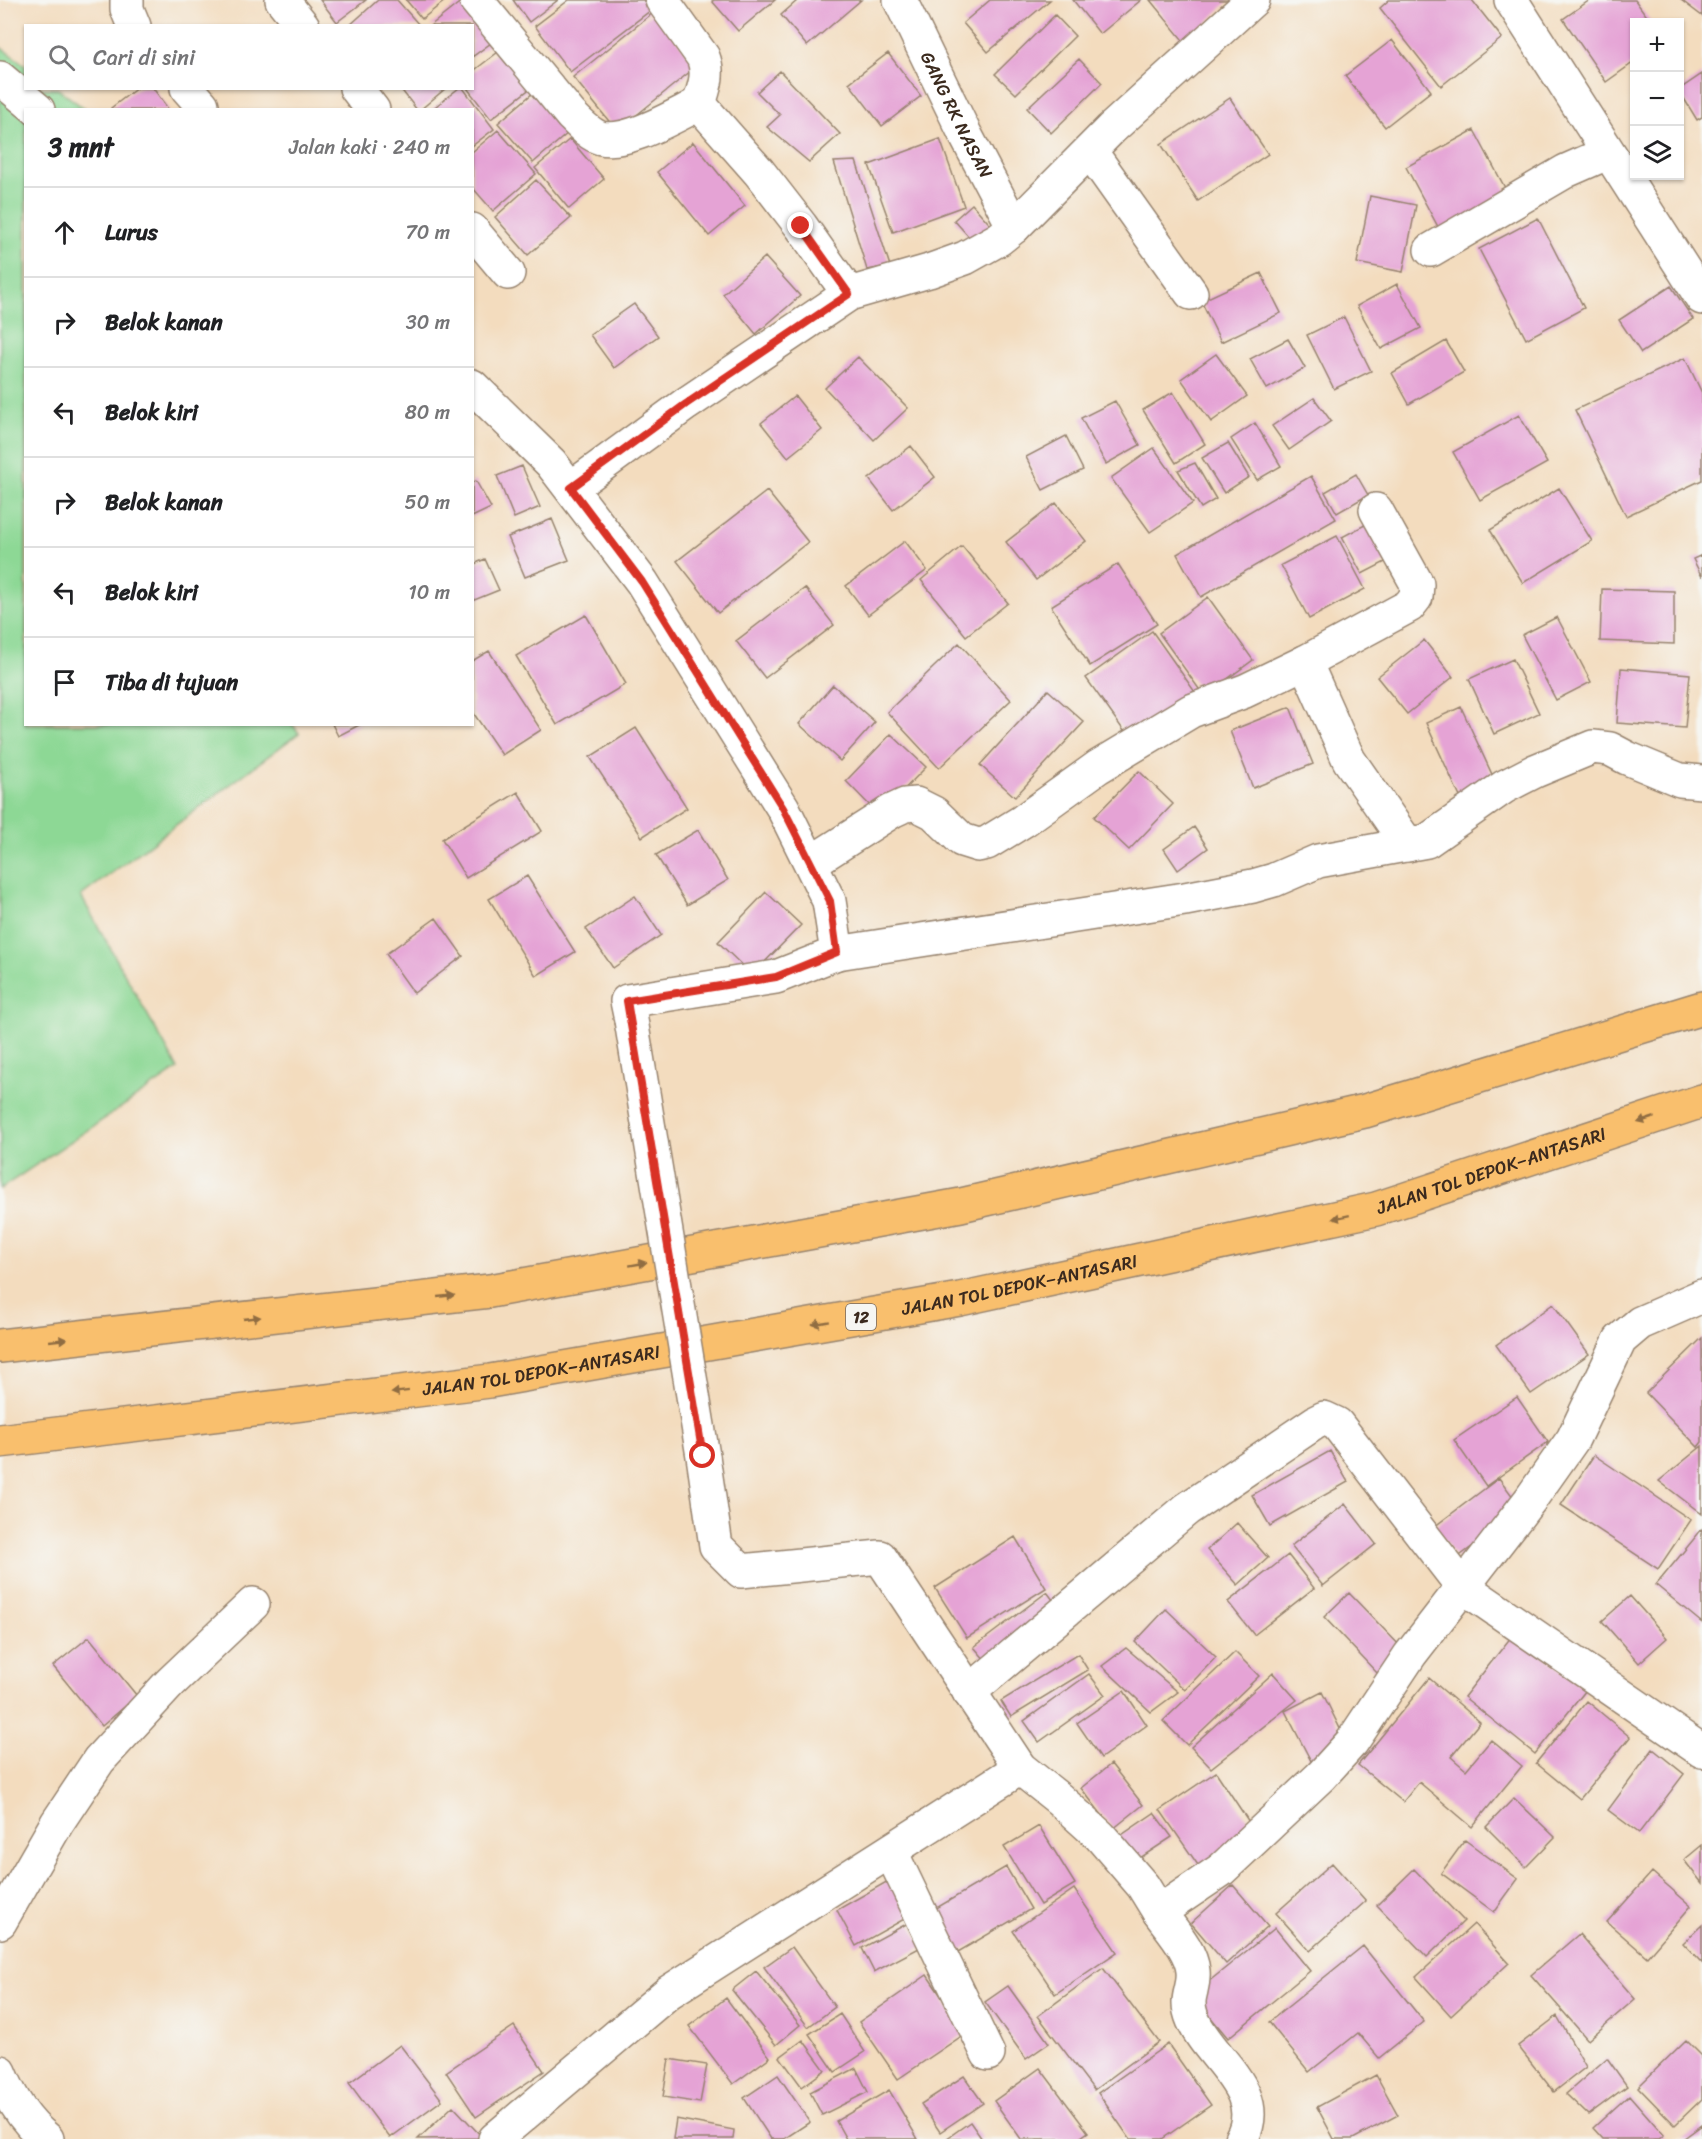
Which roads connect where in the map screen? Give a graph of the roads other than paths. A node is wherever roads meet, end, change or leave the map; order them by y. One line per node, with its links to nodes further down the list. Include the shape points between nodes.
1 (127, 0): 8 (street)
2 (282, 0): 9 (street)
3 (476, 0): 12 (street, via 571,115 599,137 624,136)
4 (662, 0): 12 (street, via 706,64)
5 (900, 0): 17 (street, GANG RK NASAN)
6 (1253, 0): 15 (street)
7 (1510, 0): 16 (street)
8 (133, 24)
9 (301, 24)
10 (0, 78): 13 (street)
11 (358, 90): 14 (street)
12 (699, 105): 22 (street, via 759,172)
13 (36, 108)
14 (371, 108)
15 (1090, 151): 17 (street); 21 (street)
16 (1607, 153): 19 (street, via 1566,171); 23 (street)
17 (1014, 227): 22 (street, via 965,258)
18 (474, 232): 20 (street)
19 (1431, 250)
20 (508, 273)
21 (1191, 293)
22 (849, 294): 25 (street, via 686,404)
23 (1702, 298)
24 (474, 389): 25 (street, via 551,463)
25 (571, 488): 30 (street, via 642,582 783,808)
26 (1376, 510): 27 (street, via 1417,584 1415,601)
27 (1305, 662): 29 (street, via 1349,760); 30 (street, via 1191,711 1098,767 987,843 978,845 962,840 934,813 916,804 905,805)
28 (1702, 783): 29 (street, via 1680,780 1610,749 1593,747 1517,779 1427,841)
29 (1408, 845): 31 (street, via 1318,861 1264,883 1196,897)
30 (812, 862): 31 (street, via 830,901)
31 (837, 952): 39 (street, bridge, via 776,977 627,1001 716,1546 741,1570 880,1557)
32 (1702, 1008): 35 (highway, one-way to 32, via 490,1291 961,1205 1365,1111)
33 (1702, 1101): 36 (highway, JALAN TOL DEPOK–ANTASARI / 12, one-way to 36, via 1376,1209 960,1299 490,1381)
34 (1702, 1296): 37 (street, via 1640,1323 1620,1340 1574,1439)
35 (0, 1346)
36 (0, 1441)
37 (1462, 1586): 39 (street, via 1337,1424 1324,1418 1187,1509); 40 (street); 43 (street, via 1352,1742 1321,1776 1221,1870)
38 (253, 1604): 44 (street, via 170,1683 99,1760)
39 (969, 1692): 41 (street)
40 (1702, 1751)
41 (1020, 1768): 42 (street); 43 (street, via 1100,1836 1143,1886)
42 (891, 1852): 45 (street); 48 (street, via 669,1992)
43 (1159, 1912): 49 (street, via 1193,1969 1189,2007 1194,2022 1209,2047 1230,2069 1245,2098 1250,2115)
44 (0, 1922)
45 (988, 2054)
46 (0, 2072): 47 (street)
47 (37, 2136)
48 (495, 2139)
49 (1241, 2139)

